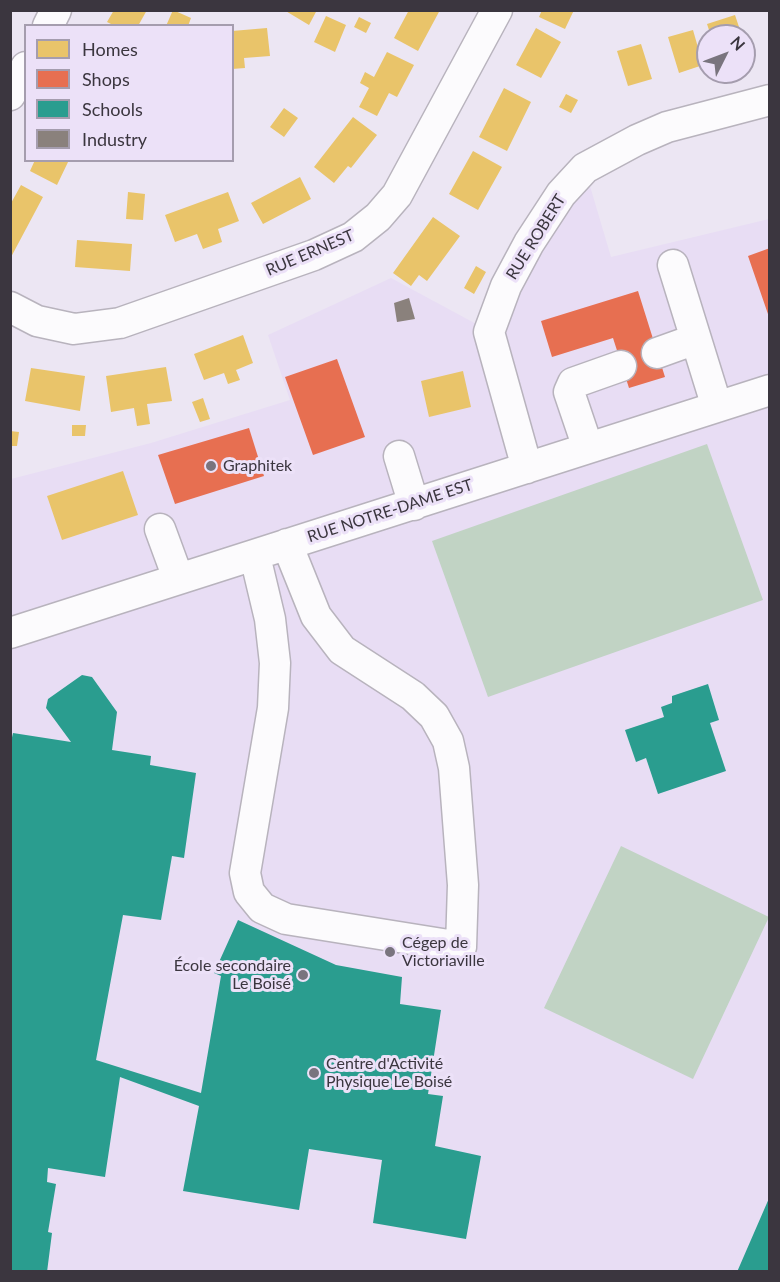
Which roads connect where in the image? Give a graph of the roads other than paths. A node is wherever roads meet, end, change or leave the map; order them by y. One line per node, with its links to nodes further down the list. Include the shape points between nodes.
1 (56, 10): 3 (street)
2 (497, 10): 8 (street, RUE ERNEST, via 397,195 378,218 353,237 314,255 120,323 74,328 37,321)
3 (49, 24)
4 (24, 70): 5 (street)
5 (10, 95)
6 (770, 100): 16 (street, RUE ROBERT, via 667,127 637,140 585,168 561,194 506,286 489,332)
7 (673, 265): 9 (street)
8 (10, 308)
9 (696, 339): 10 (street); 13 (street)
10 (657, 353)
11 (621, 366): 14 (street, via 573,382 569,392)
12 (770, 390): 13 (street, RUE NOTRE-DAME EST)
13 (717, 407): 14 (street, RUE NOTRE-DAME EST)
14 (588, 448): 16 (street, RUE NOTRE-DAME EST)
15 (399, 456): 17 (street)
16 (526, 468): 17 (street, RUE NOTRE-DAME EST)
17 (414, 504): 19 (street, RUE NOTRE-DAME EST)
18 (160, 529): 21 (street)
19 (287, 544): 20 (street, RUE NOTRE-DAME EST); 20 (street, via 316,616 342,650 413,696 435,716 448,741 454,768 463,885 461,947 286,919 262,908 249,892 245,873 273,708 275,663 270,619)
20 (255, 556): 21 (street, RUE NOTRE-DAME EST)
21 (178, 578): 22 (street, RUE NOTRE-DAME EST)
22 (10, 633)

